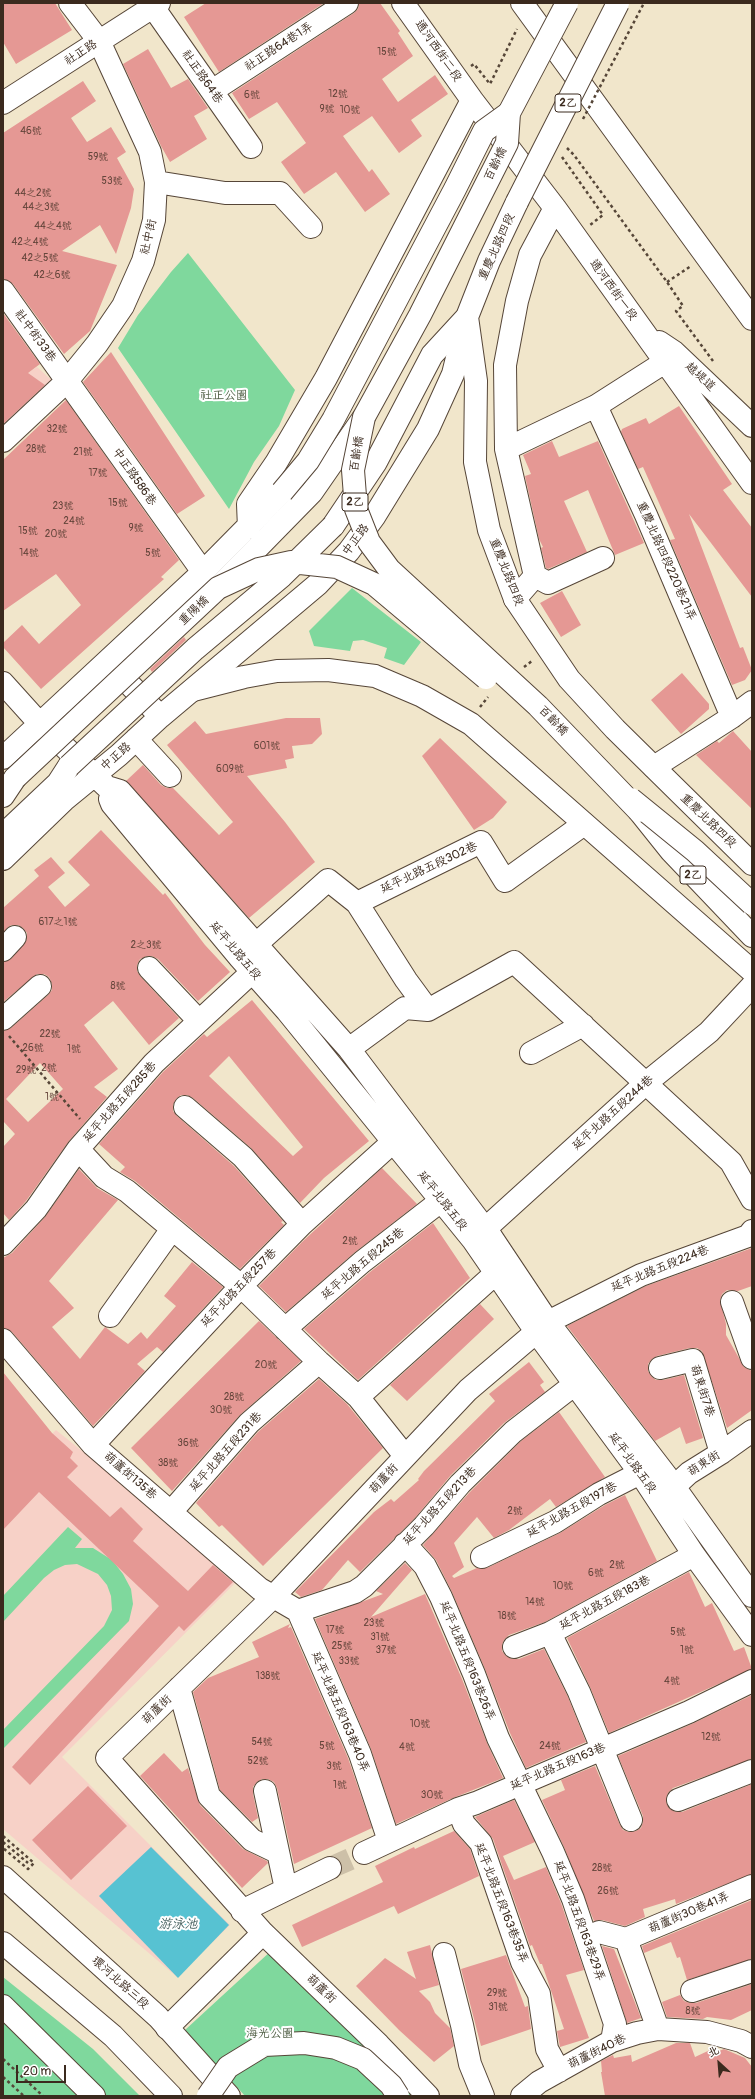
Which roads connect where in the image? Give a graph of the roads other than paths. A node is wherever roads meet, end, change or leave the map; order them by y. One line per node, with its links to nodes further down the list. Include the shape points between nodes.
1 (70, 3): 8 (main road, 社中街)
2 (347, 3): 9 (main road, 社正路64巷1弄)
3 (403, 3): 10 (main road, 通河西街二段)
4 (567, 3): 12 (main road, 百齡橋 / 2乙, bridge)
5 (618, 3): 18 (main road, 重慶北路四段 / 2乙, bridge, via 517,202 489,261)
6 (156, 5): 8 (main road, 社正路); 9 (main road, 社正路64巷)
7 (521, 13): 19 (main road)
8 (99, 41): 11 (main road, 社正路); 14 (main road, 社中街, via 150,152)
9 (212, 91): 13 (main road, 社正路64巷)
10 (472, 100): 15 (main road, 通河西街一段); 29 (main road, via 326,378 276,463 248,504)
11 (3, 102)
12 (509, 113): 24 (main road, 百齡橋 / 2乙, bridge, via 507,143 420,315); 29 (main road, 百齡橋, bridge, via 484,131 456,189 333,420 308,461)
13 (251, 147)
14 (156, 182): 16 (main road, via 225,193 280,194); 22 (main road, 社中街, via 154,220 140,268 123,306)
15 (555, 208): 20 (main road, 通河西街一段); 27 (main road, via 530,255 517,301 505,365)
16 (311, 227)
17 (3, 291): 22 (main road, 社中街33巷)
18 (467, 318): 34 (main road, 重慶北路四段 / 2乙, via 476,381 475,462 489,530); 37 (main road, 中正路, via 453,374 428,429 374,517 349,551 318,584); 44 (main road, bridge, via 432,355 376,462 333,526 282,576 195,649)
19 (752, 319)
20 (644, 333): 21 (main road, 通河西街一段); 25 (main road, 越堤道, via 674,352)
21 (665, 362): 23 (main road); 28 (main road, 通河西街一段)
22 (68, 381): 26 (main road, 社中街); 31 (main road, 中正路586巷)
23 (596, 406): 27 (main road); 40 (main road, 重慶北路四段220巷21弄, via 646,515)
24 (364, 417): 33 (main road, 重陽橋, bridge, via 312,492); 57 (main road, 百齡橋 / 2乙, bridge, via 353,470 356,509 369,542 389,569 538,706 639,811 671,851)
25 (752, 426)
26 (3, 441)
27 (506, 449): 32 (main road)
28 (752, 483)
29 (249, 528): 31 (main road)
30 (603, 558): 32 (main road, via 548,583)
31 (203, 572): 35 (main road)
32 (534, 576): 34 (main road)
33 (218, 588): 48 (main road, 重陽橋, bridge); 56 (main road, bridge, via 259,569 291,562 337,567 374,584 580,758 695,851)
34 (515, 599): 45 (main road, 重慶北路四段 / 2乙, via 569,679 614,729)
35 (106, 661): 39 (main road); 41 (main road)
36 (3, 683): 41 (main road, 延平北路五段)
37 (193, 690): 39 (main road, 中正路); 51 (main road, via 277,671 328,670 375,676 422,696 467,721)
38 (752, 702): 40 (main road)
39 (160, 717): 42 (main road, 中正路)
40 (732, 717): 45 (main road)
41 (40, 724): 43 (main road); 47 (main road, 延平北路五段)
42 (136, 739): 46 (main road); 47 (main road, 中正路)
43 (3, 758)
44 (69, 766): 50 (main road, via 48,774); 52 (main road, via 58,783)
45 (654, 767): 54 (main road, 重慶北路四段 / 2乙)
46 (170, 776)
47 (102, 780): 53 (main road, 中正路, via 64,800); 58 (main road, 延平北路五段, via 112,804)
48 (9, 782): 49 (main road, 重陽橋)
49 (3, 796)
50 (3, 815)
51 (584, 824): 55 (main road, 延平北路五段302巷, via 505,881 481,842); 60 (main road)
52 (3, 835)
53 (3, 859)
54 (752, 864)
55 (357, 903): 58 (main road, via 328,880); 63 (main road)
56 (752, 904)
57 (752, 936)
58 (254, 958): 64 (main road, 延平北路五段285巷); 67 (main road, 延平北路五段); 72 (main road, 延平北路五段, via 287,1011)
59 (149, 968): 64 (main road)
60 (752, 970)
61 (40, 986): 66 (main road)
62 (752, 986): 69 (main road, 延平北路五段244巷, via 709,1032)
63 (428, 1010): 65 (main road, via 514,962); 67 (main road, via 405,1008)
64 (199, 1022): 71 (main road, 延平北路五段285巷, via 154,1063)
65 (583, 1025): 68 (main road); 69 (main road)
66 (5, 1027)
67 (350, 1050): 78 (main road, 延平北路五段)
68 (531, 1053)
69 (646, 1083): 73 (main road, via 731,1162); 78 (main road, 延平北路五段244巷)
70 (185, 1107): 75 (main road, via 244,1157)
71 (85, 1141): 76 (main road, via 104,1176); 79 (main road, 延平北路五段285巷, via 36,1209)
72 (394, 1141): 74 (main road, 延平北路五段); 75 (main road, 延平北路五段257巷)
73 (752, 1198)
74 (442, 1200): 78 (main road, 延平北路五段); 85 (main road, 延平北路五段245巷, via 362,1262)
75 (302, 1224): 81 (main road, 延平北路五段257巷)
76 (172, 1229): 81 (main road); 83 (main road)
77 (752, 1231): 84 (main road, 延平北路五段224巷, via 748,1236 641,1274)
78 (479, 1234): 80 (main road, 延平北路五段); 84 (main road, 延平北路五段)
79 (3, 1244)
80 (496, 1273): 84 (main road, 延平北路五段); 91 (main road)
81 (241, 1286): 85 (main road); 93 (main road, 延平北路五段257巷)
82 (732, 1302): 87 (main road)
83 (110, 1316)
84 (542, 1328): 90 (main road, 延平北路五段); 95 (main road, 葫蘆街, via 468,1390); 96 (main road)
85 (285, 1329): 88 (main road)
86 (3, 1340): 93 (main road, 葫蘆街135巷)
87 (752, 1358)
88 (319, 1362): 91 (main road); 98 (main road, 延平北路五段231巷, via 249,1423)
89 (660, 1368): 94 (main road, 葫東街7巷, via 693,1360)
90 (575, 1384): 96 (main road, 延平北路五段); 99 (main road, 延平北路五段213巷, via 513,1432 460,1484)
91 (358, 1396): 95 (main road)
92 (752, 1431): 94 (main road, 葫東街)
93 (93, 1445): 98 (main road, 葫蘆街135巷)
94 (722, 1453): 97 (main road, 葫東街, via 689,1473)
95 (405, 1456): 103 (main road, 葫蘆街)
96 (649, 1469): 97 (main road, 延平北路五段); 101 (main road, 延平北路五段197巷, via 599,1494 555,1522)
97 (666, 1494): 100 (main road, 延平北路五段); 102 (main road)
98 (172, 1512): 103 (main road, 葫蘆街135巷)
99 (405, 1544): 104 (main road, 延平北路五段213巷, via 355,1592); 112 (main road, 延平北路五段163巷26弄, via 425,1566 442,1597 498,1738)
100 (694, 1555): 105 (main road, 延平北路五段183巷); 106 (main road, 延平北路五段)
101 (482, 1557)
102 (752, 1596)
103 (272, 1598): 104 (main road); 109 (main road, 葫蘆街)
104 (298, 1612): 117 (main road, 延平北路五段163巷40弄, via 360,1754)
105 (550, 1633): 107 (main road, 延平北路五段183巷); 110 (main road)
106 (752, 1635)
107 (514, 1647)
108 (752, 1681): 110 (main road, 延平北路五段163巷, via 689,1712)
109 (179, 1688): 118 (main road, via 209,1796 246,1833); 124 (main road, 葫蘆街, via 113,1752)
110 (603, 1748): 112 (main road, 延平北路五段163巷); 116 (main road)
111 (752, 1771): 114 (main road)
112 (519, 1783): 115 (main road, 延平北路五段163巷, via 476,1803); 135 (main road, 延平北路五段163巷29弄, via 552,1848 573,1899 615,2024)
113 (265, 1791): 118 (main road)
114 (678, 1800)
115 (460, 1814): 117 (main road, 延平北路五段163巷, via 424,1825); 137 (main road, 延平北路五段163巷35弄, via 480,1843 522,1962 539,1994 548,2049)
116 (631, 1820)
117 (389, 1841): 119 (main road, 延平北路五段163巷)
118 (277, 1852): 123 (main road)
119 (364, 1853)
120 (330, 1868): 123 (main road)
121 (3, 1877): 133 (main road, 環河北路三段)
122 (752, 1886): 127 (main road, 葫蘆街30巷41弄)
123 (286, 1889): 124 (main road)
124 (242, 1911): 126 (main road, 葫蘆街)
125 (599, 1932): 127 (main road)
126 (263, 1933): 133 (main road); 143 (main road, 葫蘆街)
127 (626, 1939): 134 (main road)
128 (7, 1943): 139 (main road, via 113,2036)
129 (444, 1954): 144 (main road, via 470,2064)
130 (752, 1971): 131 (main road)
131 (692, 1991)
132 (3, 2006): 138 (main road)
133 (167, 2028): 141 (main road, 環河北路三段)
134 (658, 2029): 135 (main road, 葫蘆街40巷); 136 (main road, 葫蘆街40巷, via 707,2032 741,2041)
135 (612, 2041): 137 (main road, 葫蘆街40巷)
136 (752, 2047)
137 (559, 2071): 145 (main road, via 539,2082)
138 (94, 2096)
139 (171, 2096)
140 (208, 2096): 142 (main road, bridge, via 228,2067 264,2045 304,2043 336,2048 363,2059 391,2085)
141 (228, 2096)
142 (398, 2096)
143 (428, 2096)
144 (483, 2096)
145 (522, 2096)

